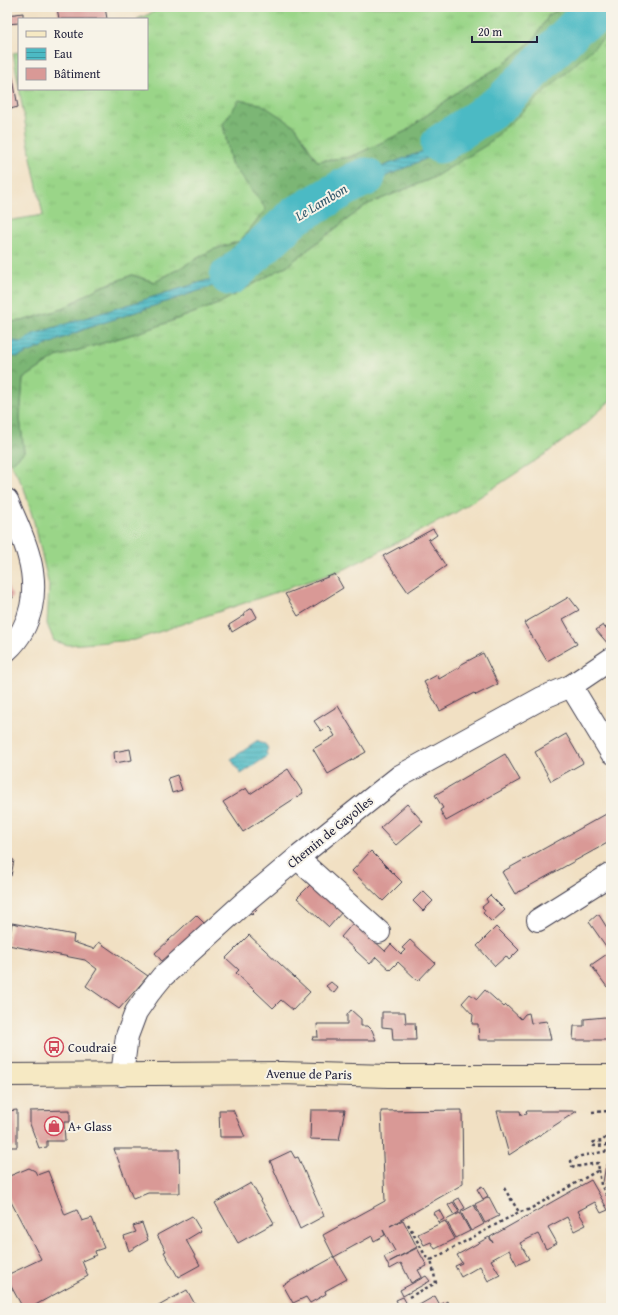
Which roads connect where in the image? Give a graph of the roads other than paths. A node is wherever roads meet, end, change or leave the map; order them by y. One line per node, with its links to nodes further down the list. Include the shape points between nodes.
1 (7, 500): 2 (street, via 29,555 33,595 28,619 18,638)
2 (7, 650)
3 (611, 659): 4 (street, Chemin de Gayolles)
4 (571, 686): 5 (street); 6 (street, Chemin de Gayolles, via 542,698 400,776)
5 (611, 752)
6 (297, 858): 9 (street); 11 (street, Chemin de Gayolles, via 157,983 136,1012 127,1036)
7 (611, 874): 8 (street)
8 (538, 920)
9 (379, 932)
10 (7, 1075): 11 (main road, Avenue de Paris)
11 (122, 1075): 12 (main road, Avenue de Paris, via 281,1073 388,1076)
12 (611, 1076)

